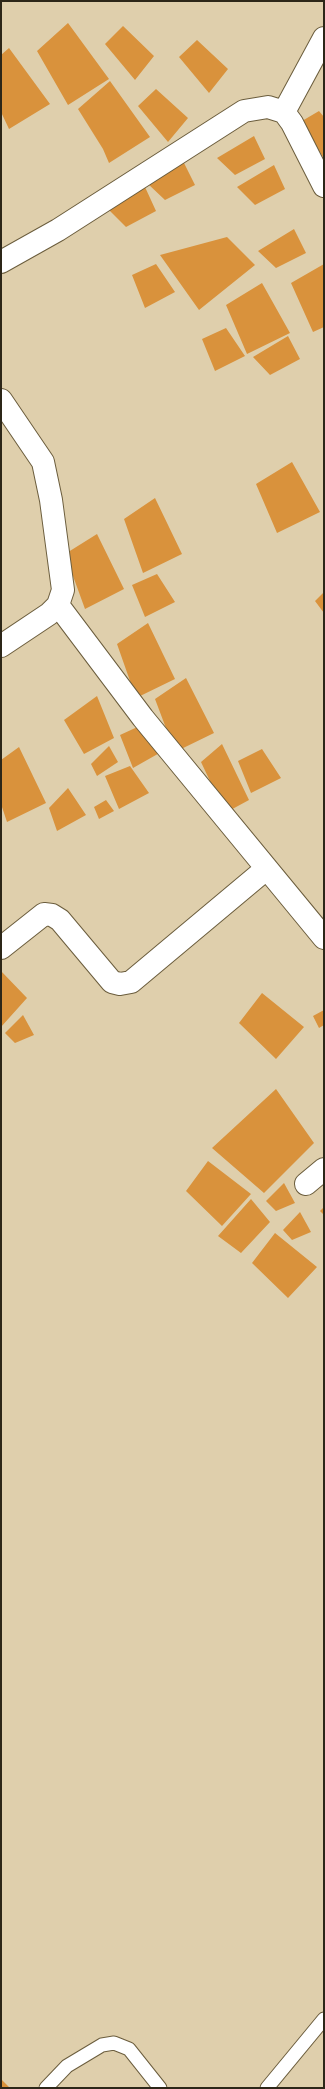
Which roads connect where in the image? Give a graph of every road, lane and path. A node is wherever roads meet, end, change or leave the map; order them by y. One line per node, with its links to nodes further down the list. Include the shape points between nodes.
1 (324, 38): 2 (street)
2 (284, 112): 3 (street); 4 (street, via 268,107 244,111 58,230)
3 (324, 186)
4 (1, 262)
5 (1, 400): 6 (street, via 43,462 51,500 63,590)
6 (58, 604): 7 (street, via 49,614); 8 (street, via 143,718)
7 (1, 646)
8 (266, 869): 9 (street); 10 (street, via 131,982 112,982 60,920 52,915 44,914)
9 (324, 938)
10 (1, 948)
11 (324, 1169): 12 (street)
12 (306, 1184)
13 (324, 2019): 16 (lane)
14 (46, 2088): 15 (lane, via 67,2066 102,2045 114,2043 129,2049)
15 (160, 2088)
16 (266, 2088)

